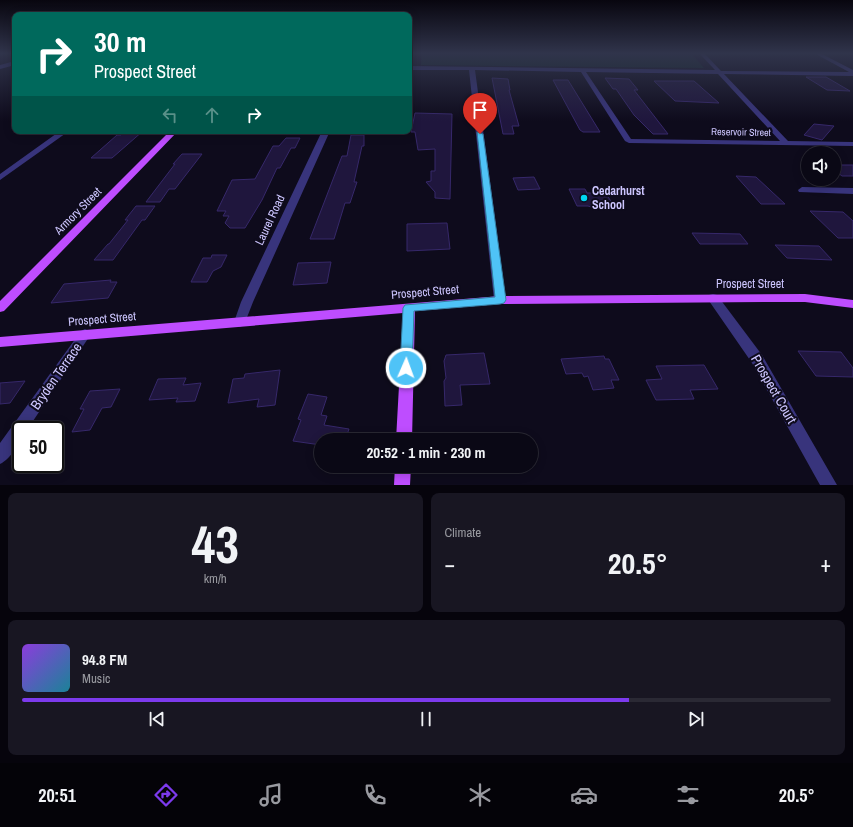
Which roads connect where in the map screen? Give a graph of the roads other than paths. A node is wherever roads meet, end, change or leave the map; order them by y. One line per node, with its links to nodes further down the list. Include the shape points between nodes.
1 (473, 76): 13 (street)
2 (586, 76): 7 (street, Reservoir Street, via 629,140)
3 (723, 76): 7 (street)
4 (62, 134): 9 (street)
5 (171, 134): 15 (main road, Armory Street)
6 (325, 134): 17 (street, Laurel Road)
7 (786, 142): 8 (street, Reservoir Street)
8 (853, 144)
9 (0, 178)
10 (802, 190): 11 (street)
11 (853, 191)
12 (713, 298): 13 (main road, Prospect Street); 14 (main road, Prospect Street, via 805,298); 24 (street, Prospect Court, via 758,360)
13 (500, 300): 16 (main road, Prospect Street)
14 (853, 304)
15 (0, 308)
16 (409, 308): 17 (main road, Prospect Street); 20 (main road)
17 (240, 322): 18 (main road, Prospect Street)
18 (85, 334): 19 (main road, Prospect Street); 21 (street, Bryden Terrace)
19 (0, 342)
20 (404, 433)
21 (0, 456)
22 (403, 473): 23 (main road)
23 (402, 485)
24 (828, 485)

